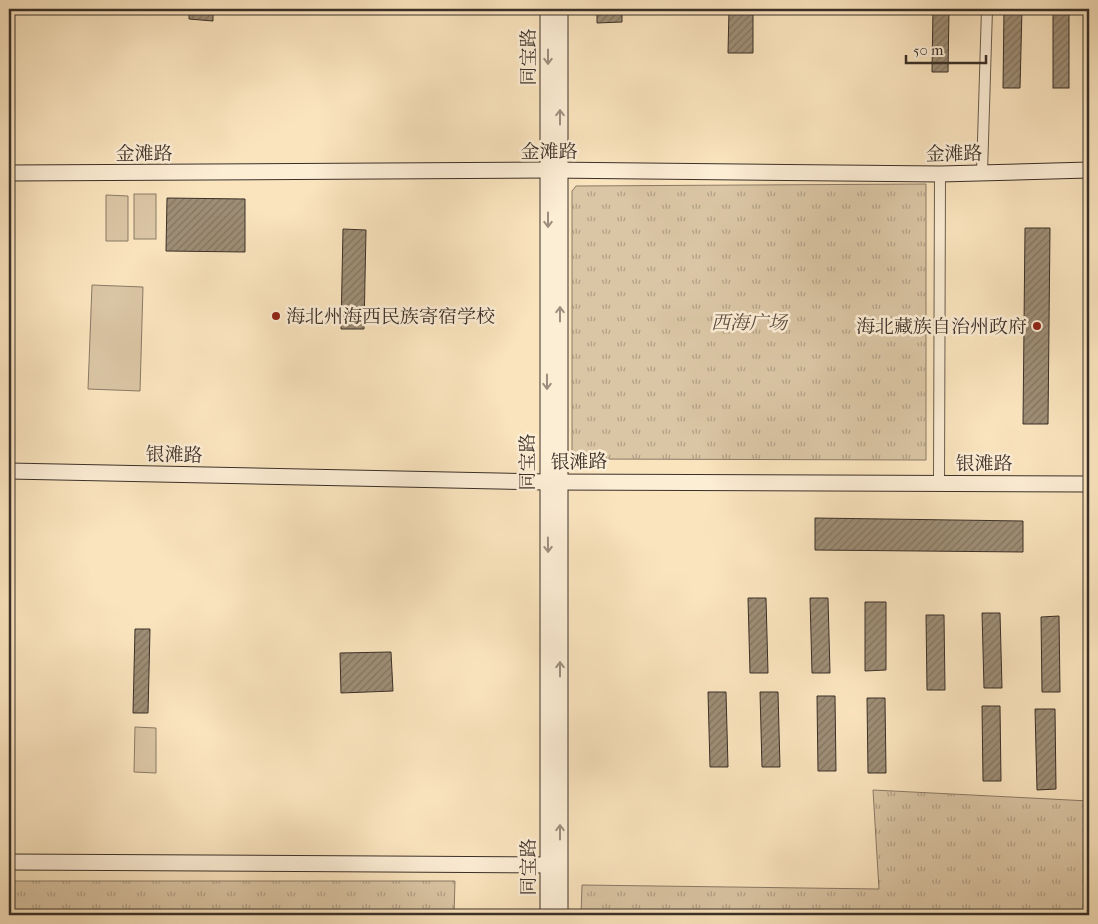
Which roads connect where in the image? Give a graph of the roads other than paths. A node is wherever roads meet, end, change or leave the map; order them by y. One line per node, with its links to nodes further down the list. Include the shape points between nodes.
1 (548, 9): 5 (street, 同宝路, one-way to 5)
2 (560, 9): 5 (street, 同宝路, one-way to 2)
3 (987, 9): 7 (street)
4 (1089, 170): 7 (street, 金滩路)
5 (554, 171): 6 (street, 金滩路); 8 (street, 金滩路); 10 (street, 同宝路)
6 (9, 173)
7 (982, 173): 8 (street, 金滩路)
8 (940, 174): 11 (street)
9 (9, 471): 10 (street, 银滩路)
10 (553, 481): 11 (street, 银滩路); 14 (street, 同宝路)
11 (939, 483): 12 (street, 银滩路)
12 (1089, 484)
13 (9, 862): 14 (street)
14 (554, 866): 15 (street, 同宝路); 16 (street, 同宝路)
15 (548, 915)
16 (560, 915)

